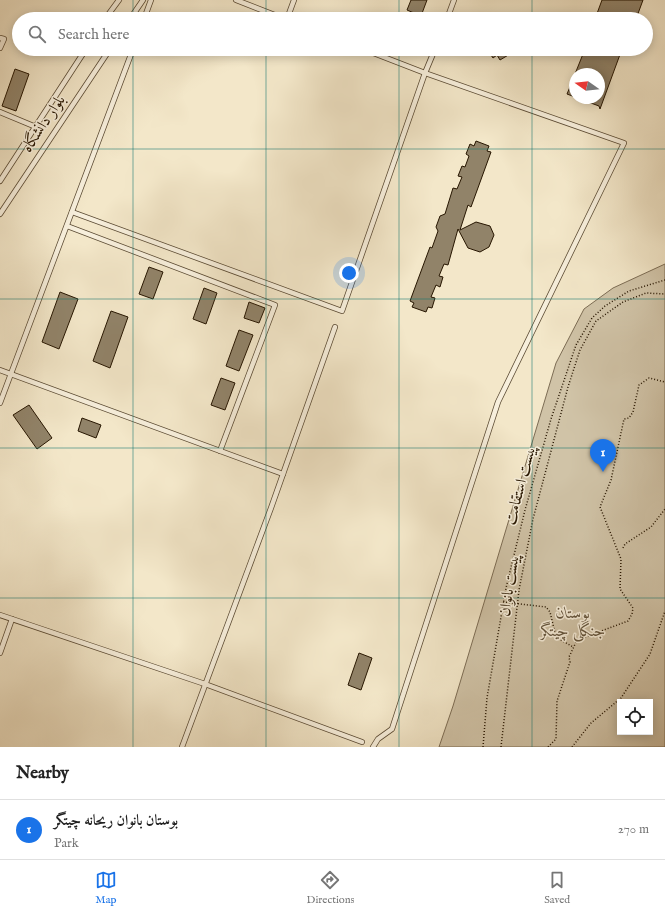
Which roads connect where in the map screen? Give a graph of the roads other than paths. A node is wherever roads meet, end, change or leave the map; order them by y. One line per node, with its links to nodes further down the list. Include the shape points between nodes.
1 (118, 0): 7 (lane)
2 (143, 0): 8 (lane)
3 (151, 0): 9 (lane)
4 (236, 0): 10 (lane)
5 (294, 0): 11 (lane)
6 (454, 0): 12 (lane)
7 (110, 12)
8 (135, 12)
9 (147, 12)
10 (268, 12)
11 (289, 12)
12 (450, 12)
13 (0, 38): 14 (lane, via 4,39)
14 (0, 48)
15 (82, 56): 22 (lane, بلوار دانشگاه)
16 (105, 56): 27 (lane, بلوار دانشگاه)
17 (130, 56): 26 (lane)
18 (381, 56): 20 (lane)
19 (432, 56): 20 (lane)
20 (425, 73): 26 (lane, via 342,311); 41 (lane, via 624,143 498,402 392,729 378,739)
21 (0, 112): 22 (lane)
22 (36, 127): 23 (lane, بلوار دانشگاه)
23 (8, 170): 24 (lane); 25 (lane, بلوار دانشگاه)
24 (0, 174)
25 (0, 180)
26 (72, 212): 28 (lane)
27 (0, 214)
28 (67, 226): 31 (lane); 33 (lane, via 275,305)
29 (335, 327): 34 (lane)
30 (0, 370): 31 (lane)
31 (11, 374): 32 (lane); 33 (lane)
32 (0, 403)
33 (220, 452): 34 (lane)
34 (283, 474): 38 (lane)
35 (0, 616): 36 (lane)
36 (12, 620): 37 (lane); 38 (lane)
37 (0, 653)
38 (206, 684): 39 (lane); 40 (lane)
39 (362, 742)
40 (182, 747)
41 (373, 747)

